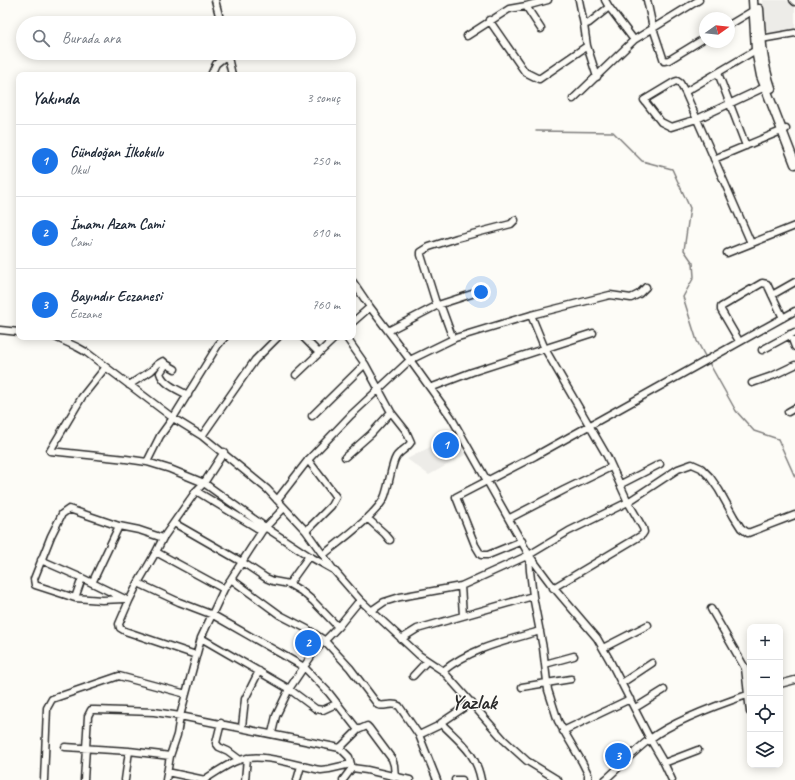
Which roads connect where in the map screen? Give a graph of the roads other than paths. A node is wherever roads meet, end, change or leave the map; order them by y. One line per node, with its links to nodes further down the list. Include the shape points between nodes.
1 (215, 0): 12 (street)
2 (548, 0): 9 (street)
3 (579, 0): 15 (street)
4 (605, 0): 10 (street)
5 (647, 0): 17 (street)
6 (698, 0): 17 (street)
7 (753, 0): 11 (main road)
8 (759, 0): 20 (main road)
9 (526, 6): 13 (street, via 509,9); 16 (street)
10 (608, 7): 15 (street); 21 (street)
11 (754, 10): 14 (street); 24 (main road)
12 (219, 16)
13 (489, 20): 19 (street); 23 (street, via 525,72 539,79)
14 (735, 21)
15 (584, 25): 23 (street)
16 (541, 28)
17 (653, 28): 21 (street); 22 (street, via 664,61)
18 (795, 33): 20 (street)
19 (467, 36)
20 (761, 39): 36 (main road, via 765,71)
21 (634, 40): 30 (street)
22 (699, 42)
23 (587, 46): 30 (street)
24 (756, 50): 29 (street); 31 (main road, via 760,76)
25 (220, 60): 27 (street)
26 (228, 60): 28 (street)
27 (212, 72)
28 (231, 72)
29 (718, 72): 32 (street); 34 (street)
30 (597, 77): 33 (street)
31 (765, 87): 34 (street); 36 (main road)
32 (686, 92): 35 (street); 35 (street, via 679,82 674,82 644,100 661,122 671,127)
33 (573, 99)
34 (730, 103): 35 (street); 37 (street)
35 (696, 119): 39 (street)
36 (784, 131): 37 (street); 38 (main road); 40 (main road)
37 (746, 146): 39 (street)
38 (795, 152)
39 (714, 160): 43 (street)
40 (795, 164)
41 (515, 220): 50 (street, via 511,224 456,238 421,252)
42 (795, 226): 43 (street)
43 (751, 243): 44 (street)
44 (727, 253)
45 (795, 282): 49 (street)
46 (356, 286): 51 (street)
47 (646, 287): 53 (street, via 631,298 610,295)
48 (478, 292): 50 (street)
49 (772, 295): 54 (street); 68 (street, via 767,284 762,283 721,307)
50 (438, 305): 57 (street); 61 (street, via 442,309)
51 (370, 307): 55 (street); 57 (street)
52 (795, 311): 54 (street)
53 (531, 316): 61 (street); 70 (street)
54 (783, 318): 68 (street)
55 (356, 319)
56 (0, 330): 58 (street)
57 (388, 331): 73 (street)
58 (16, 332)
59 (593, 333): 70 (street)
60 (793, 333): 69 (street); 71 (street)
61 (453, 339): 73 (street)
62 (62, 340): 77 (street, via 77,347)
63 (222, 340): 84 (street)
64 (275, 340): 91 (street, via 255,360)
65 (306, 340): 72 (street)
66 (333, 340): 72 (street)
67 (348, 340): 75 (street)
68 (739, 342): 90 (street)
69 (795, 346)
70 (545, 349): 82 (street); 90 (street)
71 (762, 350)
72 (319, 352): 79 (street)
73 (410, 360): 82 (street); 83 (street)
74 (166, 364): 78 (street); 81 (street, via 158,364); 84 (street, via 160,373 161,378)
75 (365, 364): 83 (street); 88 (street)
76 (795, 365): 80 (street)
77 (105, 368): 81 (street); 95 (street, via 82,397 50,451)
78 (175, 369)
79 (296, 375)
80 (752, 383)
81 (129, 385): 89 (street)
82 (430, 388): 98 (street, via 451,416)
83 (379, 389): 86 (street); 94 (street)
84 (188, 395): 89 (street)
85 (795, 408): 87 (street)
86 (391, 412): 93 (street); 106 (street, via 411,442 395,458 383,499)
87 (788, 412)
88 (312, 416)
89 (174, 418): 91 (street); 95 (street, via 160,436)
90 (590, 426): 97 (street); 98 (street)
91 (202, 436): 92 (street)
92 (224, 452): 99 (street); 102 (street)
93 (345, 457)
94 (308, 460): 102 (street); 111 (street, via 336,497 331,506)
95 (147, 462): 99 (street)
96 (660, 464): 100 (street)
97 (611, 467): 100 (street); 107 (street)
98 (488, 480): 107 (street); 114 (street, via 456,497 481,556)
99 (204, 483): 101 (street); 110 (street)
100 (620, 484): 103 (street)
101 (196, 491): 108 (street); 110 (street)
102 (277, 500): 104 (street)
103 (628, 502): 105 (street, via 678,469 692,464 701,468 710,477 734,518 748,533); 117 (street, via 569,531); 128 (street, via 643,528 642,535)
104 (284, 508): 110 (street); 111 (street)
105 (795, 515)
106 (367, 518): 113 (street); 116 (street)
107 (510, 518): 114 (street)
108 (174, 523): 112 (street); 120 (street)
109 (119, 526): 112 (street); 119 (street, via 69,509 62,514); 124 (street)
110 (263, 529): 118 (street); 120 (street)
111 (306, 531): 116 (street)
112 (163, 538): 115 (street)
113 (390, 540)
114 (522, 541): 117 (street)
115 (156, 552): 125 (street); 129 (street)
116 (323, 555): 121 (street)
117 (529, 555): 127 (street); 128 (street); 130 (street)
118 (309, 556): 121 (street); 126 (street)
119 (41, 560): 122 (street); 131 (street, via 34,579 36,585)
120 (242, 562): 123 (street); 126 (street, via 266,578)
121 (333, 569): 133 (street)
122 (82, 578): 124 (street); 131 (street)
123 (230, 578): 129 (street); 143 (street, via 280,615)
124 (92, 583): 132 (street)
125 (138, 583): 132 (street); 136 (street)
126 (290, 584): 139 (street, via 313,601)
127 (461, 586): 135 (street, via 400,597); 137 (street)
128 (553, 588): 144 (street)
129 (224, 589): 136 (street)
130 (533, 596): 137 (street); 140 (street)
131 (75, 598): 132 (street)
132 (126, 600): 145 (street, via 120,628)
133 (360, 600): 135 (street); 139 (street)
134 (711, 609): 156 (street, via 745,668)
135 (371, 610): 142 (street)
136 (213, 615): 141 (street); 150 (street)
137 (463, 615): 142 (street, via 417,629)
138 (648, 624): 144 (street)
139 (338, 627): 143 (street)
140 (540, 632): 149 (street); 152 (street, via 483,648 455,661)
141 (201, 638): 145 (street); 151 (street)
142 (401, 639): 147 (street)
143 (324, 640): 150 (street); 176 (street, via 350,668 375,703 381,706 399,706)
144 (603, 648): 158 (street)
145 (196, 655): 163 (street)
146 (574, 656): 149 (street)
147 (427, 661): 152 (street); 153 (street)
148 (652, 663): 158 (street)
149 (545, 664): 157 (street)
150 (304, 667): 161 (street); 167 (street)
151 (259, 671): 161 (street); 172 (street, via 245,699)
152 (443, 671): 166 (street)
153 (413, 676)
154 (571, 679): 157 (street)
155 (795, 680): 159 (street)
156 (747, 681)
157 (547, 683): 160 (street); 174 (street, via 558,721)
158 (622, 683): 165 (street)
159 (783, 683)
160 (522, 687)
161 (289, 689): 167 (street, via 316,709 323,710); 175 (street, via 276,716)
162 (664, 690): 168 (street)
163 (186, 694): 169 (street); 191 (street, via 119,676 52,699 47,708)
164 (747, 695): 177 (street, via 707,709)
165 (630, 698): 168 (street); 174 (street)
166 (472, 702): 171 (street); 204 (street, via 504,740 528,761)
167 (336, 704): 173 (street)
168 (635, 708): 177 (street)
169 (180, 716): 170 (street); 180 (street, via 154,712 91,710 88,716); 183 (street)
170 (221, 723): 172 (street); 185 (street, via 216,744)
171 (442, 724): 176 (street); 203 (street, via 472,755)
172 (242, 727): 175 (street)
173 (358, 730): 179 (street); 190 (street, via 364,726 369,728 392,759)
174 (564, 731): 205 (street, via 588,774)
175 (272, 733): 179 (street)
176 (419, 735): 200 (street)
177 (650, 739): 186 (street); 206 (street)
178 (65, 747): 180 (street)
179 (340, 748): 188 (street, via 349,757)
180 (87, 749): 182 (street); 192 (street)
181 (698, 750): 186 (street)
182 (130, 751): 183 (street); 193 (street)
183 (170, 756): 189 (street)
184 (247, 758): 185 (street); 187 (street, via 267,758); 196 (street)
185 (240, 760): 195 (street)
186 (664, 763): 207 (street)
187 (301, 766): 188 (street, via 321,770); 197 (street)
188 (351, 766): 190 (street); 198 (street)
189 (167, 772): 194 (street); 195 (street)
190 (395, 777): 199 (street)
191 (44, 780)
192 (84, 780)
193 (125, 780)
194 (166, 780)
195 (204, 780)
196 (245, 780)
197 (297, 780)
198 (343, 780)
199 (410, 780)
200 (437, 780)
201 (455, 780): 202 (street)
202 (462, 780)
203 (482, 780)
204 (558, 780)
205 (588, 780)
206 (605, 780)
207 (672, 780)

